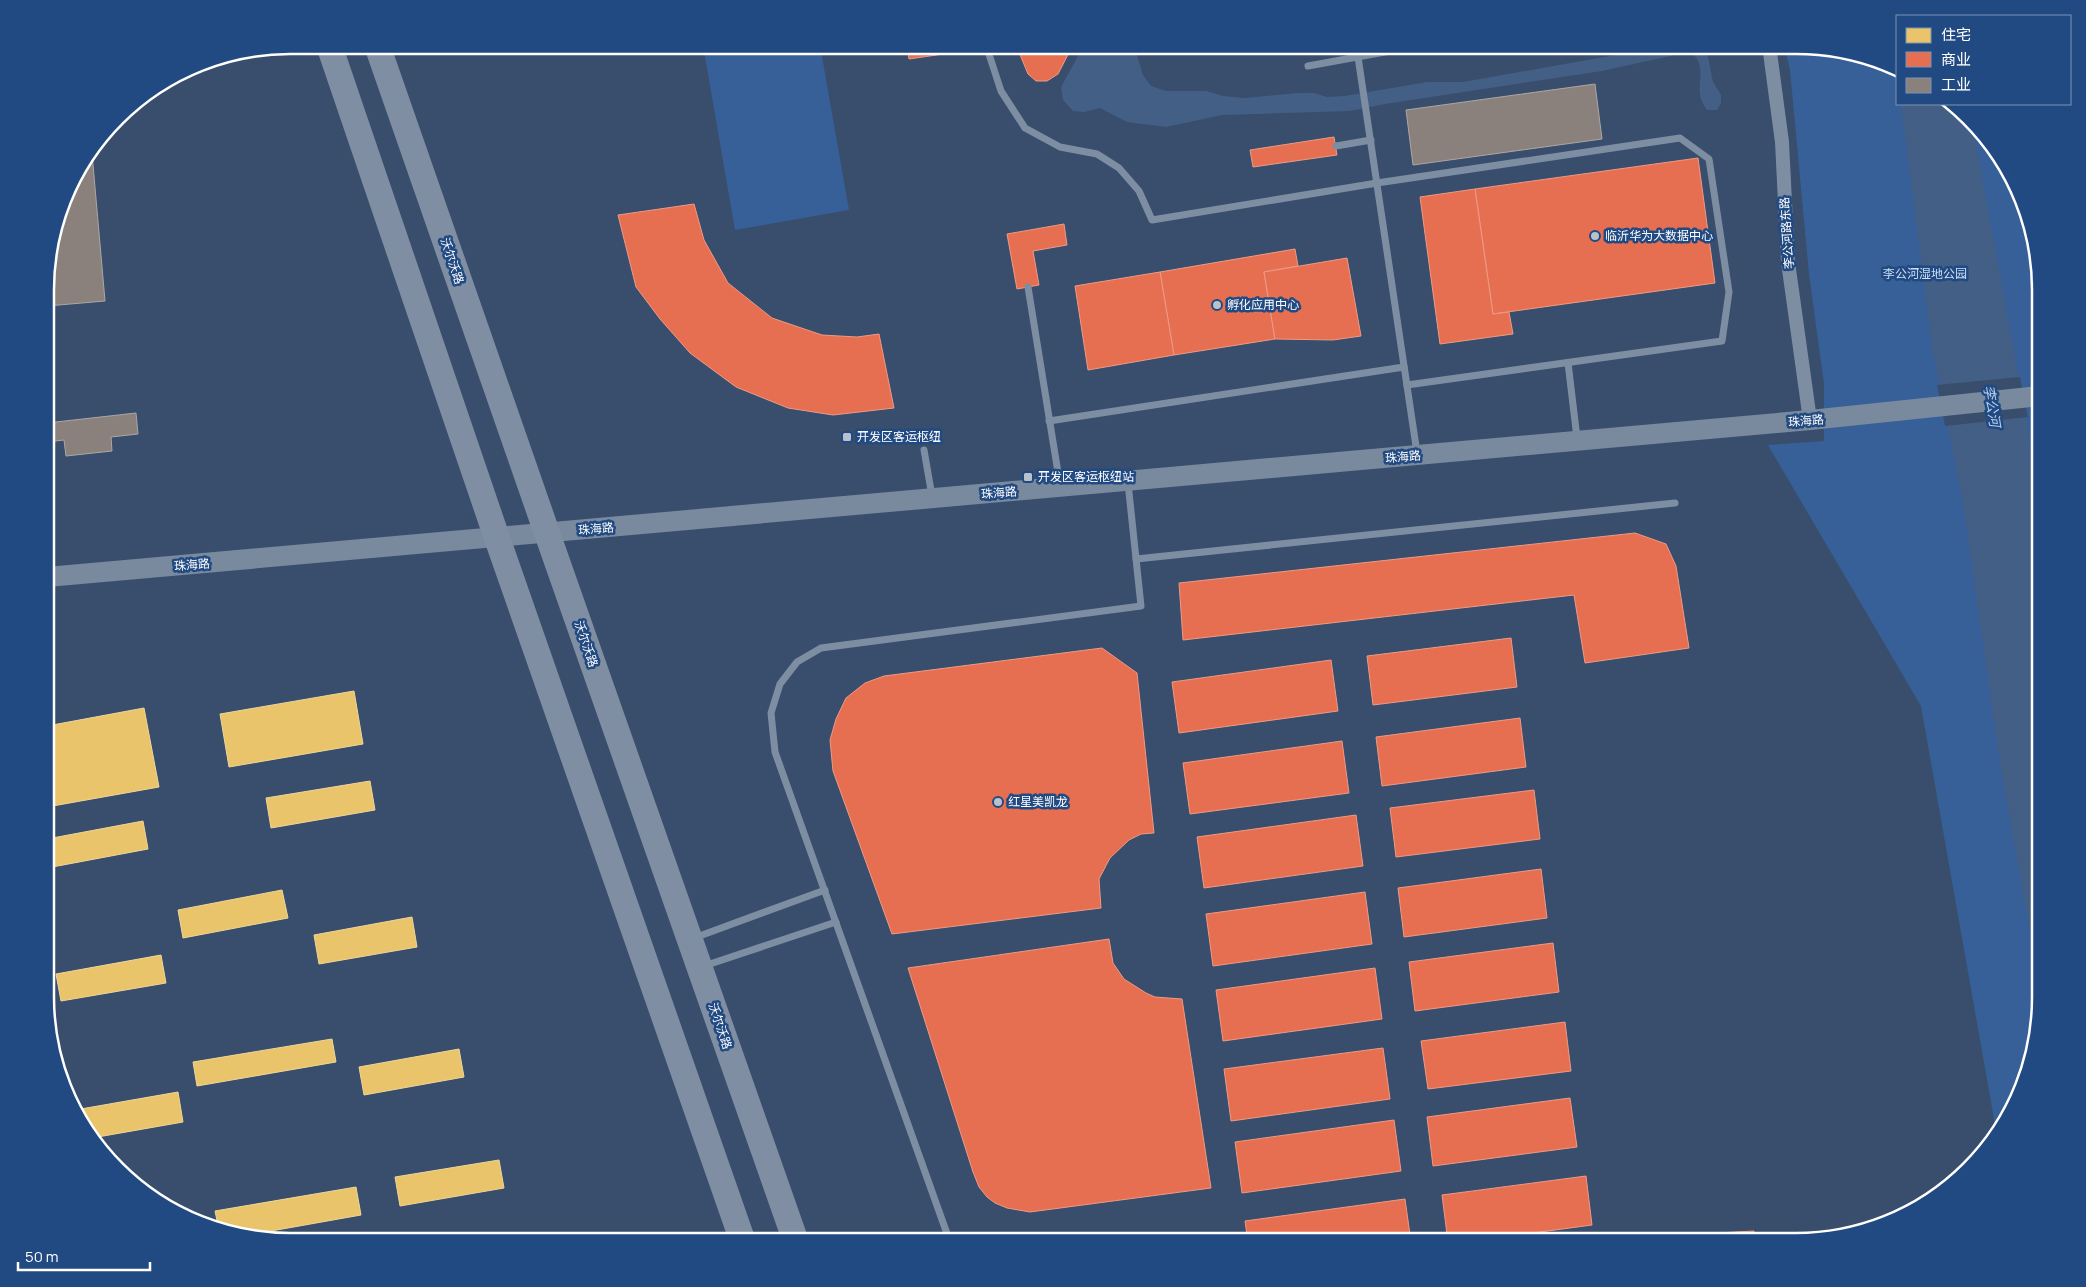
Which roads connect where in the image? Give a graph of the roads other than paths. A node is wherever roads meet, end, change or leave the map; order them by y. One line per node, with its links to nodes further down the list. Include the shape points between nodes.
1 (332, 54): 26 (highway)
2 (380, 54): 25 (highway, 沃尔沃路)
3 (989, 54): 10 (lane, via 1001,91 1025,128 1060,147 1097,154 1119,168 1138,191 1152,220)
4 (1374, 54): 6 (lane)
5 (1770, 54): 16 (street, 李公河路东路, via 1782,142 1788,262)
6 (1358, 57): 7 (lane); 8 (lane)
7 (1308, 66)
8 (1370, 140): 9 (lane); 10 (lane)
9 (1336, 146)
10 (1377, 183): 12 (lane, via 1680,138 1709,159 1729,292 1722,341); 13 (lane)
11 (1028, 287): 17 (lane)
12 (1568, 363): 14 (lane); 18 (lane)
13 (1404, 367): 14 (lane); 17 (lane)
14 (1407, 385): 20 (lane)
15 (2032, 397): 16 (main road, 珠海路)
16 (1810, 420): 18 (main road, 珠海路)
17 (1049, 421): 22 (lane)
18 (1577, 441): 20 (main road, 珠海路)
19 (924, 450): 23 (lane)
20 (1418, 456): 21 (main road, 珠海路)
21 (1128, 481): 22 (main road, 珠海路); 27 (lane)
22 (1060, 488): 23 (main road, 珠海路)
23 (933, 499): 25 (main road, 珠海路)
24 (1675, 503): 27 (lane)
25 (547, 534): 26 (main road, 珠海路); 31 (highway, 沃尔沃路)
26 (497, 538): 28 (main road, 珠海路); 33 (highway)
27 (1136, 559): 29 (lane, via 1141,606 821,648 797,662 780,684 771,713 775,752)
28 (54, 576)
29 (825, 890): 30 (lane); 31 (lane)
30 (836, 922): 32 (lane); 35 (lane)
31 (690, 939): 32 (highway, 沃尔沃路)
32 (700, 968): 34 (highway, 沃尔沃路)
33 (741, 1233)
34 (793, 1233)
35 (947, 1233)

